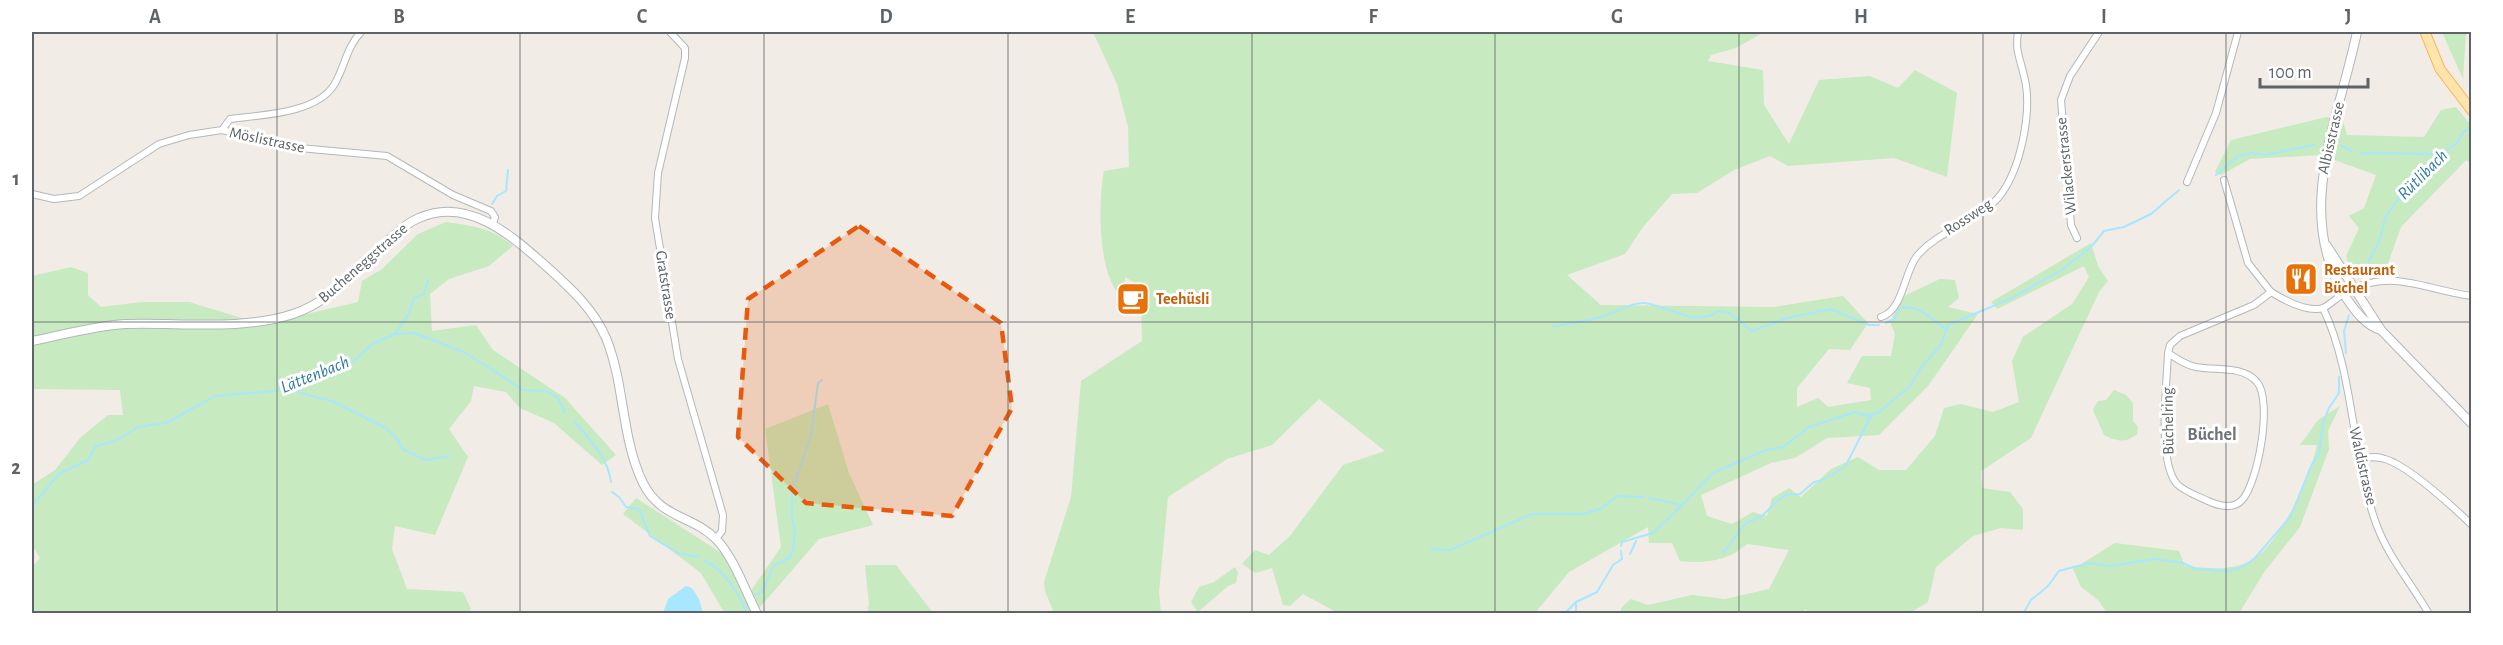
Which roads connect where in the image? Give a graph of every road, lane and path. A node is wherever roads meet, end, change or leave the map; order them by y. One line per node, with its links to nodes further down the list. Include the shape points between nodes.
1 (361, 32): 9 (street, via 347,51 334,84 323,96 274,115 230,119)
2 (670, 32): 28 (street, Gratstrasse, via 685,48 685,58 658,173 655,218 678,359 723,515 722,531)
3 (2018, 32): 21 (street, Rossweg, via 2016,55 2026,90 2025,126 2008,182 1983,211 1939,236 1920,252 1892,311)
4 (2099, 32): 14 (street, Wilackerstrasse, via 2070,76 2060,111 2072,225)
5 (2238, 32): 11 (street, via 2216,112)
6 (2357, 32): 15 (street, Albisstrasse, via 2322,174 2321,216)
7 (2425, 32): 8 (main road, via 2440,69)
8 (2470, 110)
9 (222, 130): 12 (street, Möslistrasse, via 159,144 79,196 54,199); 13 (street, Möslistrasse, via 289,147 387,156 453,195 491,211 495,217)
10 (2224, 180): 17 (street, via 2248,263)
11 (2187, 182)
12 (32, 194)
13 (493, 224): 23 (street, Bucheneggstrasse, via 446,213 417,219 327,297 289,315 200,326 119,324); 28 (street, Bucheneggstrasse, via 514,238 585,304 601,328 612,356 635,460 648,491 664,509)
14 (2077, 238)
15 (2327, 246): 16 (street, Albisstrasse); 18 (street, Albisstrasse, via 2327,259)
16 (2352, 289): 18 (street); 19 (street, via 2376,281 2400,280); 22 (street, Albisstrasse)
17 (2271, 292): 20 (street, via 2291,303); 24 (street, via 2254,305 2180,336)
18 (2344, 294): 20 (street); 22 (street, Albisstrasse, via 2365,320)
19 (2472, 296)
20 (2323, 308): 26 (street, Waldistrasse, via 2333,330)
21 (1881, 317)
22 (2381, 330): 25 (street, Albisstrasse)
23 (32, 341)
24 (2168, 353): 24 (street, Büchelring, via 2166,439 2174,480 2183,489 2216,504 2237,505 2247,494 2256,468 2263,420 2260,387 2239,372 2194,366)
25 (2472, 424)
26 (2362, 458): 27 (street, via 2392,461); 30 (street, Waldistrasse, via 2377,525 2392,557)
27 (2472, 525)
28 (716, 539): 29 (street)
29 (757, 614)
30 (2429, 614)

